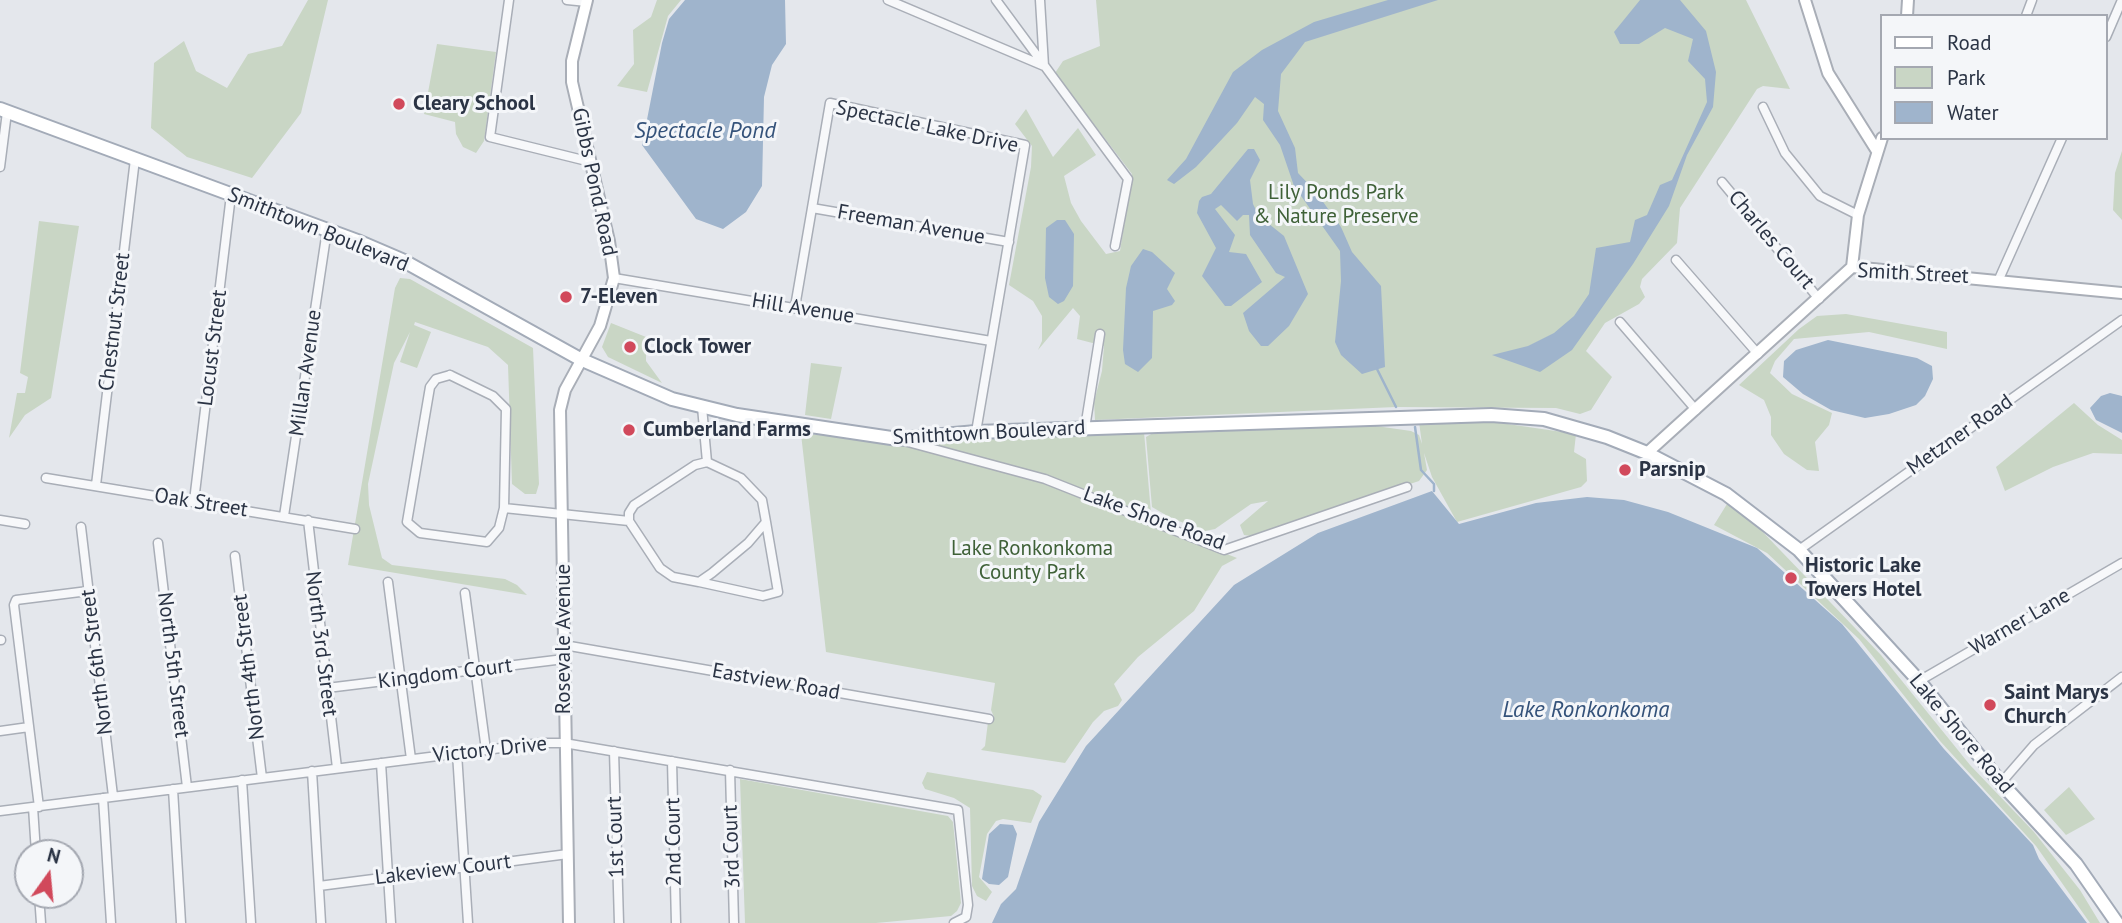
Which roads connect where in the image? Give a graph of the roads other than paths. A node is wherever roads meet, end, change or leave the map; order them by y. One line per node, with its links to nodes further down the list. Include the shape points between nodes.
1 (509, 0): 17 (street, via 490,137)
2 (567, 0): 7 (street)
3 (888, 0): 10 (street)
4 (996, 0): 10 (street)
5 (1040, 0): 10 (street)
6 (1805, 0): 15 (street, via 1828,73)
7 (587, 1): 17 (street, Gibbs Pond Road, via 572,61 572,82)
8 (2122, 1): 9 (street)
9 (2108, 32)
10 (1044, 66): 25 (street, via 1128,179)
11 (1763, 107): 22 (street, via 1785,153 1820,197)
12 (3, 110): 16 (main road, Smithtown Boulevard); 18 (street)
13 (1881, 140): 15 (street)
14 (2061, 140): 29 (street)
15 (1877, 151): 22 (street)
16 (135, 159): 20 (main road, Smithtown Boulevard); 47 (street, Chestnut Street)
17 (591, 162): 28 (street, Gibbs Pond Road)
18 (0, 167)
19 (1722, 182): 31 (street, Charles Court)
20 (232, 195): 23 (main road, Smithtown Boulevard); 49 (street, Locust Street)
21 (812, 208): 24 (street, Freeman Avenue); 24 (street, Spectacle Lake Drive, via 830,103 1025,145); 32 (street, Spectacle Lake Drive)
22 (1858, 215): 27 (street)
23 (327, 230): 38 (main road, Smithtown Boulevard, via 401,260); 52 (street, Millan Avenue)
24 (1009, 242): 36 (street, Spectacle Lake Drive)
25 (1115, 246)
26 (1676, 260): 37 (street)
27 (1852, 267): 29 (street, Smith Street); 31 (street, Smith Street)
28 (614, 278): 32 (street, Hill Avenue); 38 (street, Gibbs Pond Road, via 601,324)
29 (1999, 279): 30 (street, Smith Street)
30 (2122, 293)
31 (1819, 299): 37 (street, Smith Street)
32 (796, 307): 36 (street, Hill Avenue)
33 (2122, 320): 61 (street, Metzner Road)
34 (1620, 322): 40 (street)
35 (1100, 334): 41 (street)
36 (991, 341): 42 (street, Spectacle Lake Drive)
37 (1758, 354): 40 (street, Smith Street)
38 (580, 359): 39 (main road, Smithtown Boulevard); 51 (street, Rosevale Avenue, via 560,410)
39 (702, 407): 43 (main road, Smithtown Boulevard); 45 (street)
40 (1696, 410): 44 (street, Smith Street)
41 (1085, 428): 42 (main road, Smithtown Boulevard); 44 (main road, Smithtown Boulevard, via 1491,415 1544,419)
42 (976, 432): 43 (main road, Smithtown Boulevard)
43 (898, 439): 48 (street, Lake Shore Road, via 1045,479 1224,550)
44 (1647, 453): 61 (main road, Smithtown Boulevard, via 1726,494)
45 (707, 462): 55 (street, via 695,465 634,505); 56 (street, via 741,478 762,500)
46 (46, 478): 47 (street, Oak Street)
47 (96, 485): 49 (street, Oak Street)
48 (1407, 487)
49 (194, 501): 52 (street, Oak Street)
50 (504, 508): 50 (street, via 506,408 457,377 436,379 426,401 407,522 420,533 487,542 499,528); 51 (street)
51 (562, 515): 55 (street); 68 (street, Rosevale Avenue)
52 (284, 516): 54 (street, Oak Street)
53 (0, 520): 57 (street)
54 (307, 520): 59 (street, Oak Street); 74 (street, North 3rd Street)
55 (629, 521): 65 (street, via 660,568 673,577)
56 (766, 522): 65 (street, via 748,543); 65 (street, via 778,592 763,596)
57 (25, 524)
58 (81, 527): 66 (street, North 6th Street)
59 (355, 528)
60 (158, 543): 91 (street, North 5th Street)
61 (1799, 550): 73 (main road, Lake Shore Road)
62 (235, 556): 88 (street, North 4th Street)
63 (2122, 563): 73 (street, Warner Lane)
64 (388, 582): 72 (street)
65 (699, 582)
66 (88, 591): 76 (street, via 16,600); 93 (street, North 6th Street)
67 (465, 593): 70 (street)
68 (564, 645): 69 (street, Rosevale Avenue); 75 (street, Eastview Road)
69 (564, 659): 70 (street, Kingdom Court); 78 (street, Rosevale Avenue)
70 (476, 670): 72 (street, Kingdom Court); 79 (street)
71 (2122, 677): 90 (street, via 2035,745)
72 (401, 679): 74 (street, Kingdom Court); 82 (street)
73 (1919, 681): 90 (main road, Lake Shore Road)
74 (327, 688): 85 (street, North 3rd Street)
75 (989, 719)
76 (29, 727): 77 (street); 95 (street)
77 (0, 730)
78 (564, 743): 79 (street, Victory Drive); 80 (street, Victory Drive); 98 (street, Rosevale Avenue)
79 (486, 750): 81 (street, Victory Drive)
80 (614, 751): 83 (street, Victory Drive); 110 (street, 1st Court)
81 (457, 754): 82 (street, Victory Drive); 99 (street)
82 (411, 759): 84 (street, Victory Drive)
83 (672, 761): 86 (street, Victory Drive); 111 (street, 2nd Court)
84 (381, 763): 85 (street, Victory Drive); 100 (street)
85 (337, 768): 87 (street, Victory Drive)
86 (730, 770): 112 (street, 3rd Court); 113 (street, Victory Drive, via 958,810 968,905 966,917)
87 (312, 771): 88 (street, Victory Drive); 101 (street)
88 (262, 778): 89 (street, Victory Drive)
89 (242, 780): 91 (street, Victory Drive); 105 (street)
90 (2001, 783): 102 (main road, Lake Shore Road, via 2076,864)
91 (187, 787): 92 (street, Victory Drive)
92 (173, 789): 93 (street, Victory Drive); 104 (street)
93 (113, 796): 94 (street, Victory Drive)
94 (103, 798): 95 (street, Victory Drive); 103 (street)
95 (36, 807): 96 (street, Victory Drive); 97 (street)
96 (0, 811)
97 (36, 839)
98 (568, 854): 99 (street, Lakeview Court); 109 (street, Rosevale Avenue)
99 (464, 867): 100 (street, Lakeview Court); 108 (street)
100 (388, 876): 101 (street, Lakeview Court); 107 (street)
101 (319, 887): 106 (street)
102 (2117, 917)
103 (111, 923)
104 (181, 923)
105 (251, 923)
106 (321, 923)
107 (391, 923)
108 (468, 923)
109 (569, 923)
110 (619, 923)
111 (676, 923)
112 (734, 923)
113 (954, 923)

